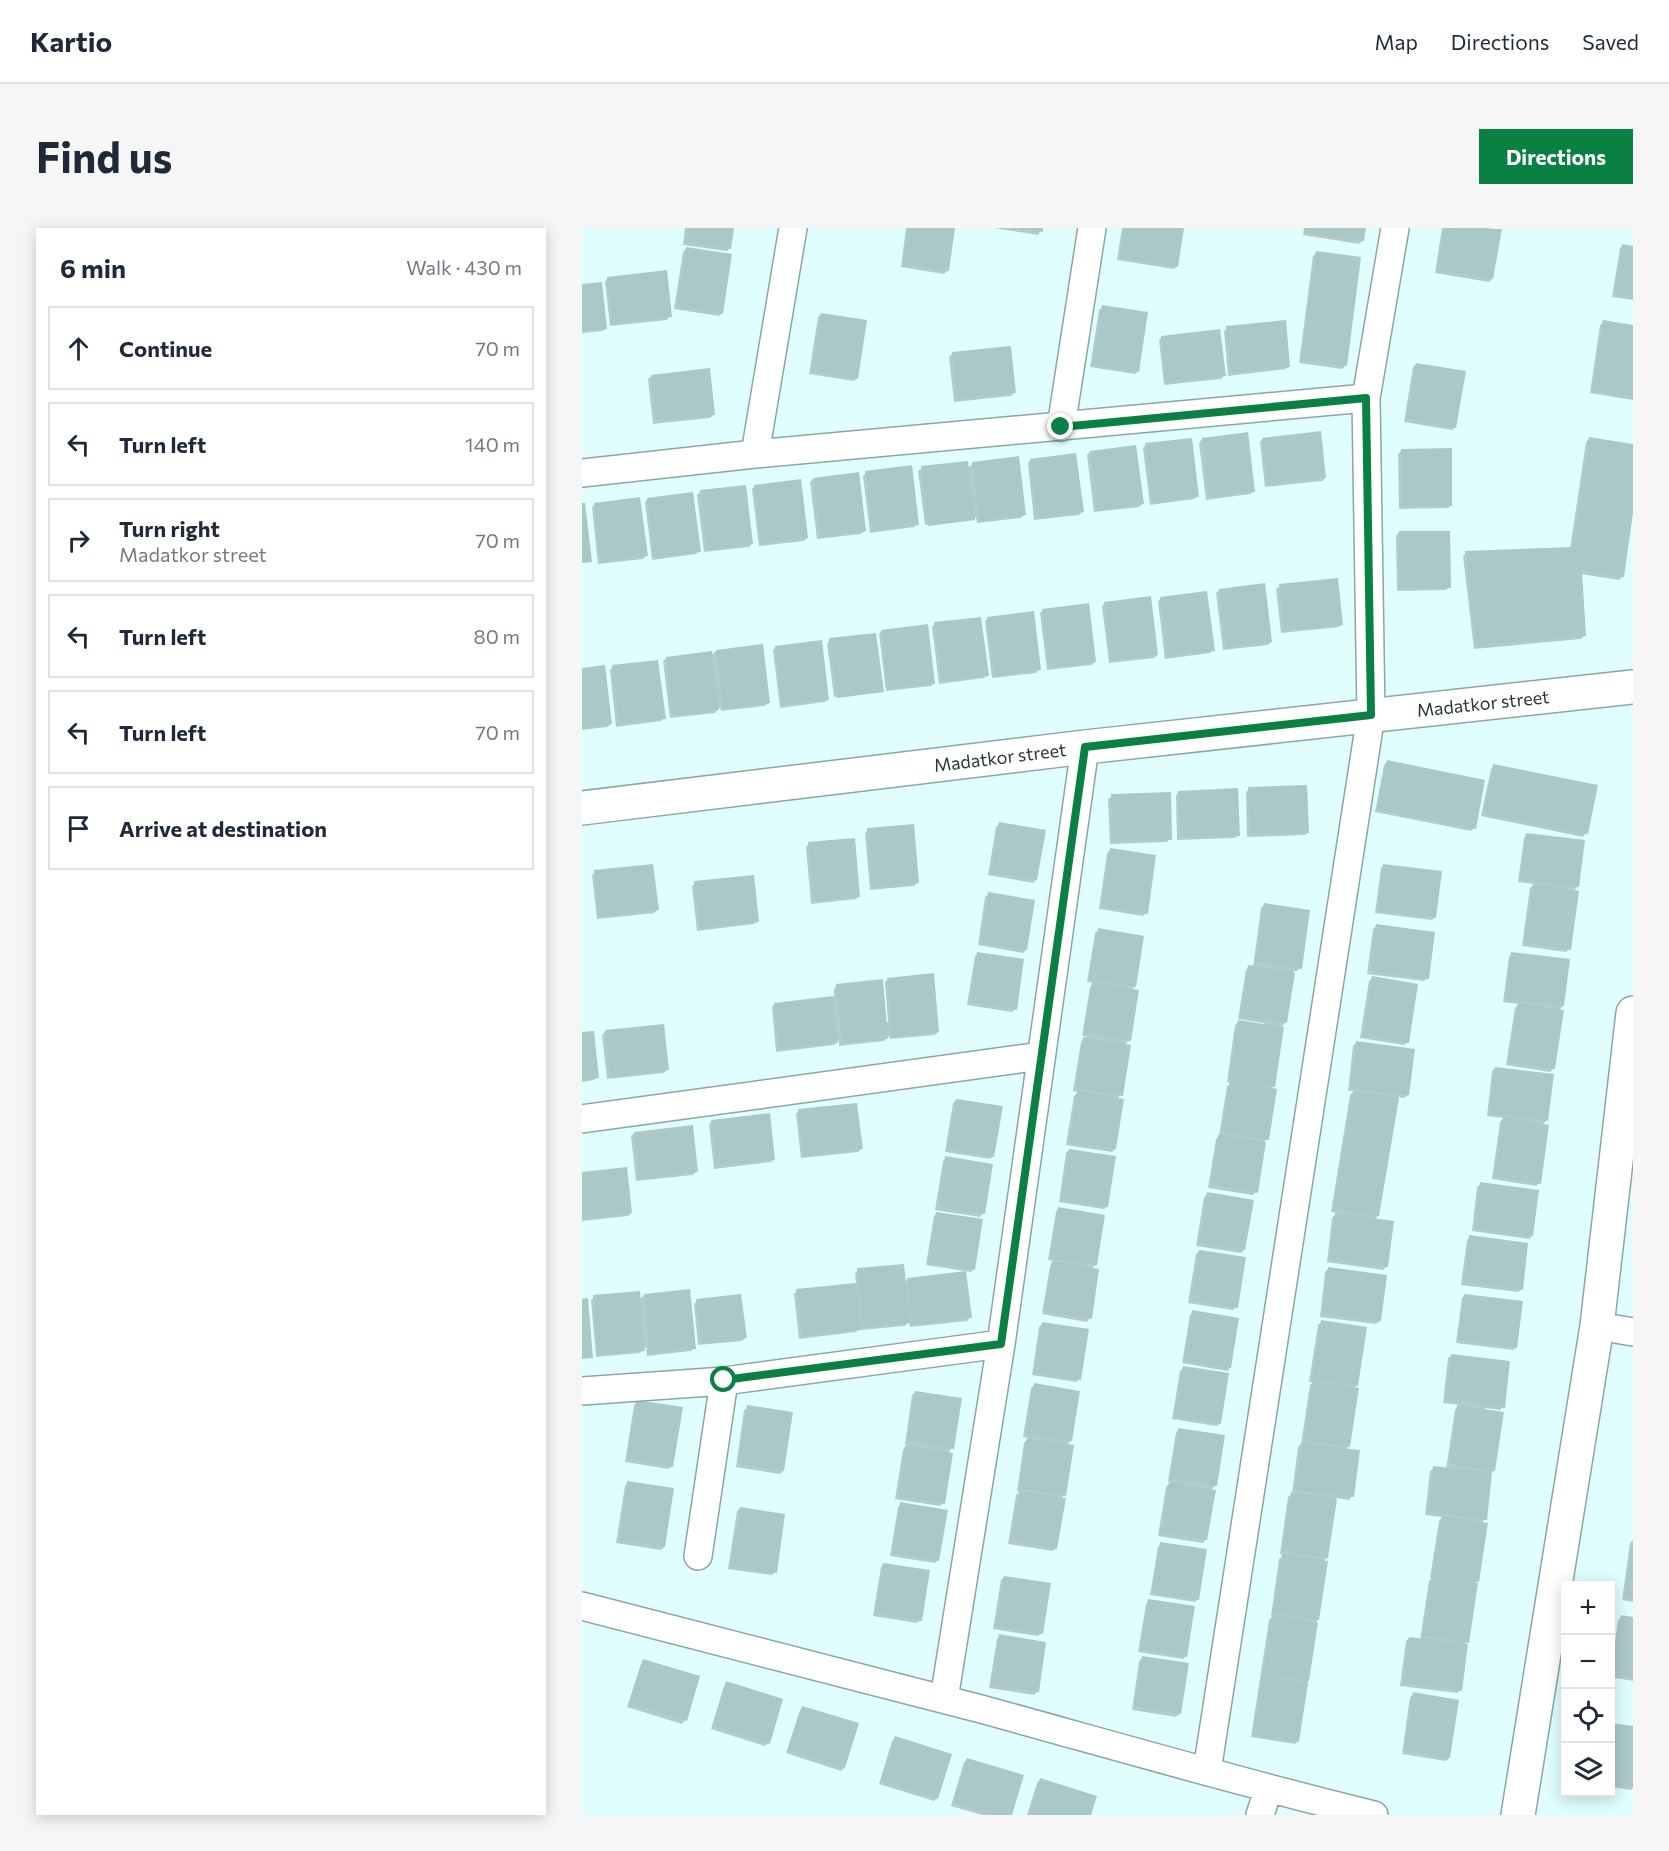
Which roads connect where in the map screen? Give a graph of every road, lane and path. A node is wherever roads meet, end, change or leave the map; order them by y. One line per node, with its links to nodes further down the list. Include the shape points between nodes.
1 (793, 228): 6 (street)
2 (1092, 228): 5 (street)
3 (1395, 228): 4 (street)
4 (1366, 398): 5 (street); 9 (street)
5 (1061, 427): 6 (street)
6 (755, 454): 7 (street)
7 (582, 472)
8 (1633, 687): 9 (street, Madatkor street)
9 (1371, 715): 10 (street, Madatkor street); 23 (street)
10 (1085, 747): 11 (street, Madatkor street); 13 (street)
11 (582, 808)
12 (1632, 1028): 15 (street)
13 (1041, 1056): 14 (street); 17 (street)
14 (582, 1119)
15 (1597, 1326): 16 (street); 27 (street)
16 (1633, 1332)
17 (1001, 1344): 18 (street); 22 (street)
18 (724, 1380): 19 (street); 20 (street)
19 (582, 1392)
20 (698, 1556)
21 (582, 1606): 22 (street)
22 (944, 1700): 23 (street)
23 (1206, 1771): 24 (street)
24 (1268, 1790): 25 (street); 26 (street)
25 (1260, 1815)
26 (1374, 1815)
27 (1518, 1815)

